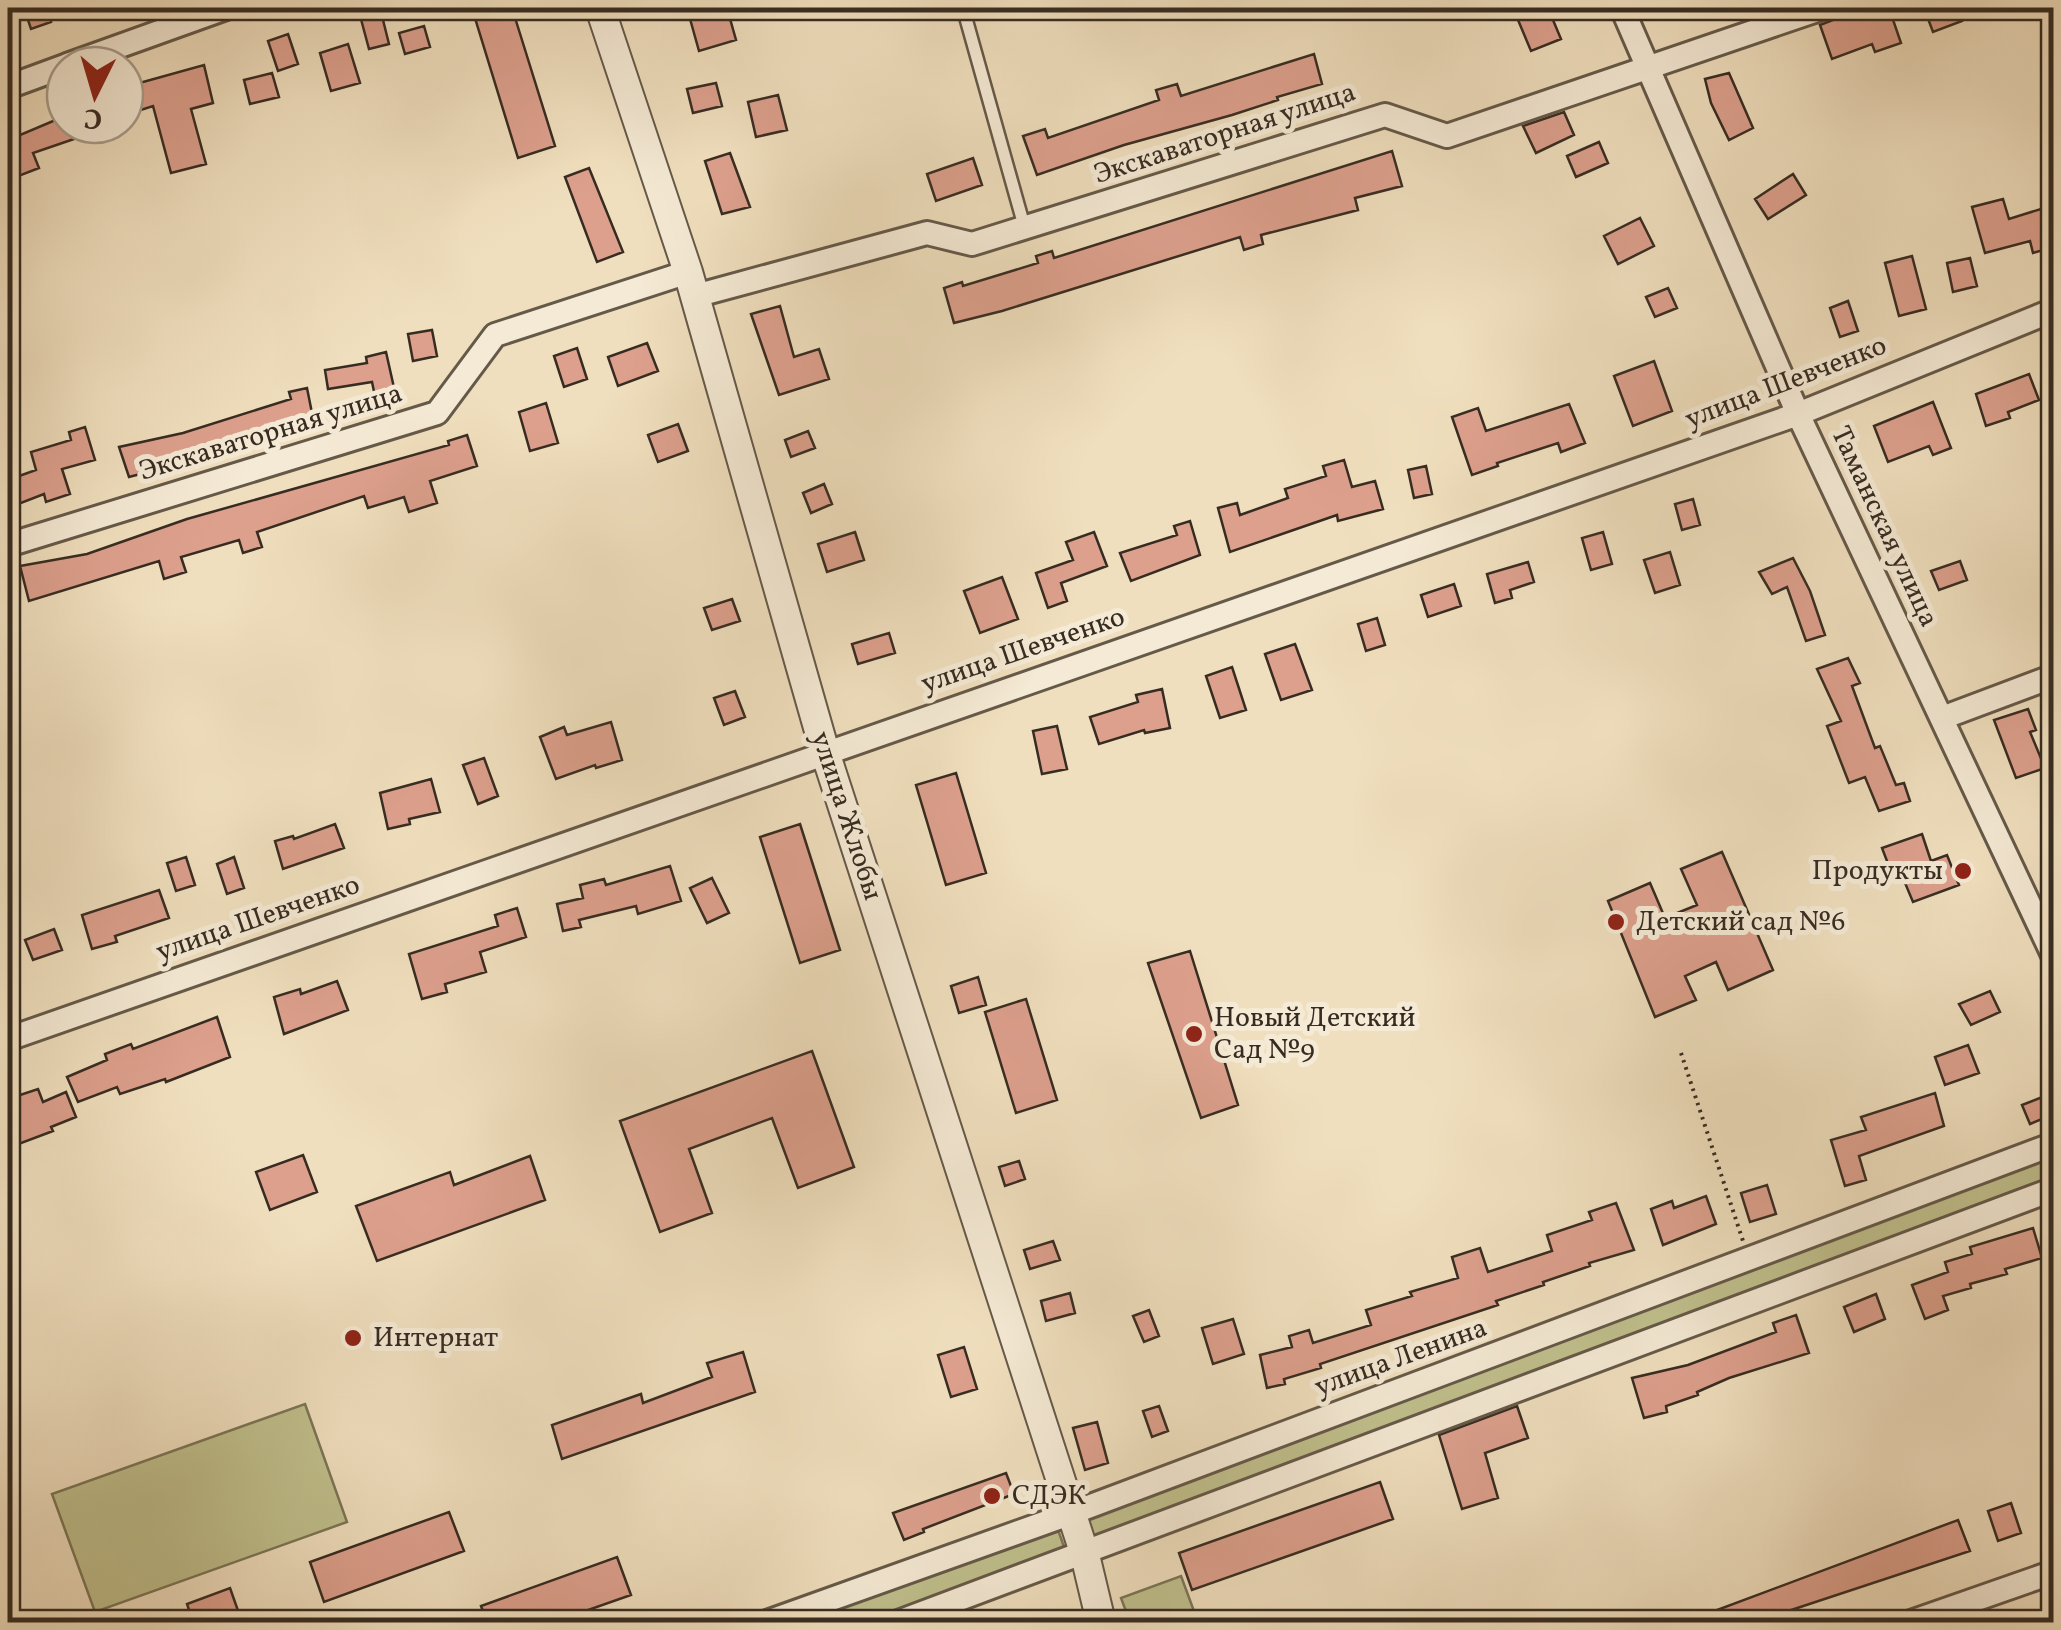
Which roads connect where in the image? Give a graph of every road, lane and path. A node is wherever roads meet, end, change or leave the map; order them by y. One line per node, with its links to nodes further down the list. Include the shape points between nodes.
1 (226, 8): 6 (street)
2 (600, 8): 11 (street, улица Жлобы)
3 (963, 8): 10 (lane)
4 (1622, 8): 7 (street, Таманская улица)
5 (1823, 8): 7 (street, Экскаваторная улица)
6 (122, 45)
7 (1647, 67): 10 (street, Экскаваторная улица, via 1447,136 1385,115); 13 (street, Таманская улица)
8 (45, 73): 9 (street)
9 (8, 86)
10 (1025, 229): 11 (street, Экскаваторная улица, via 972,244 927,233)
11 (691, 284): 14 (street, Экскаваторная улица, via 495,335 437,413); 17 (street, улица Жлобы)
12 (2054, 310): 13 (street, улица Шевченко)
13 (1798, 414): 16 (street, Таманская улица); 17 (street, улица Шевченко)
14 (8, 544)
15 (2054, 676): 16 (street)
16 (1942, 718): 18 (street, Таманская улица)
17 (825, 752): 19 (street, улица Шевченко); 24 (street, улица Жлобы)
18 (2054, 957)
19 (8, 1039)
20 (1681, 1053): 23 (path)
21 (2054, 1144): 23 (street, улица Ленина)
22 (2054, 1189): 25 (street)
23 (1750, 1260): 24 (street, улица Ленина)
24 (1072, 1513): 25 (street, улица Жлобы); 27 (street, улица Ленина)
25 (1085, 1554): 28 (street); 29 (street, улица Жлобы)
26 (2054, 1572): 30 (street)
27 (767, 1622)
28 (898, 1622)
29 (1101, 1622)
30 (1911, 1622)

